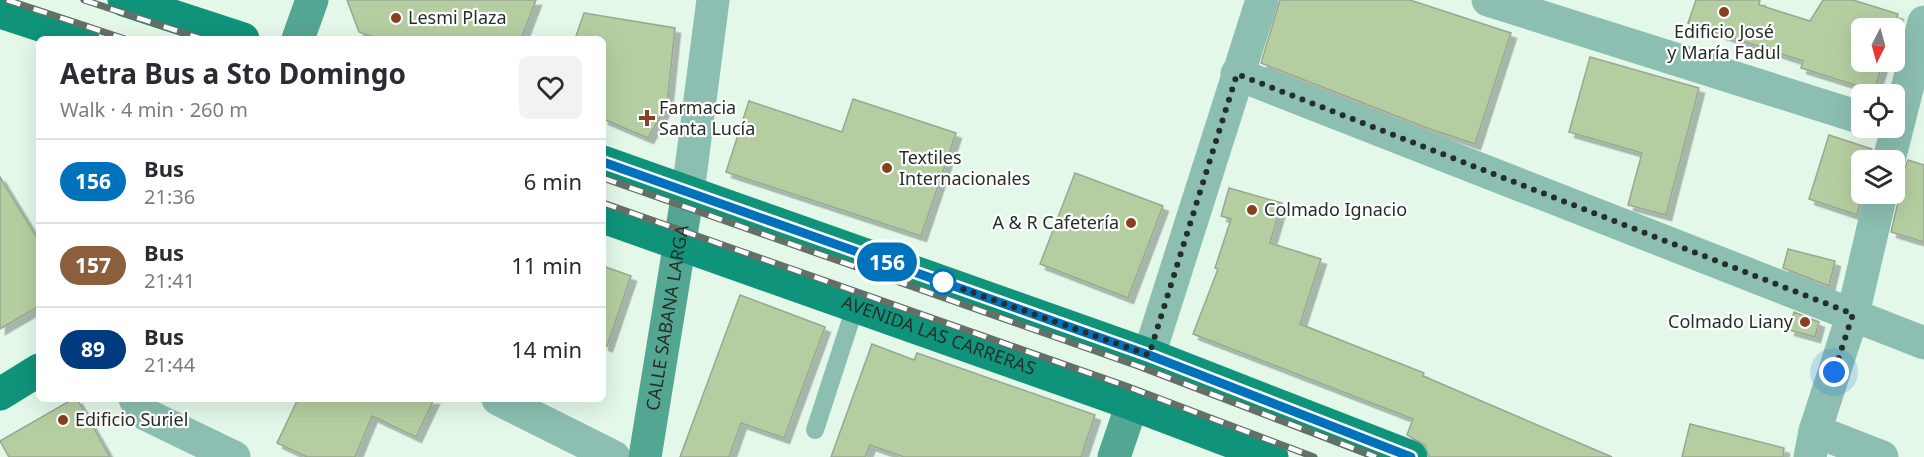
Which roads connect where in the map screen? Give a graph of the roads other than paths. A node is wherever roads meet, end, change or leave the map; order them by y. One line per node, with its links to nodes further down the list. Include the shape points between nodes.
1 (124, 0): 9 (main road)
2 (312, 0): 10 (street)
3 (713, 0): 15 (street, CALLE SABANA LARGA)
4 (1262, 0): 11 (street)
5 (1488, 0): 12 (street)
6 (0, 12): 8 (main road)
7 (1924, 22): 13 (street)
8 (73, 36)
9 (234, 36)
10 (299, 36)
11 (1237, 74): 20 (street); 22 (street)
12 (1851, 115)
13 (1905, 126)
14 (606, 163): 15 (main road)
15 (688, 192): 18 (street, CALLE SABANA LARGA); 22 (main road)
16 (1879, 204): 20 (street)
17 (606, 219): 18 (main road, AVENIDA LAS CARRERAS)
18 (680, 244): 19 (main road, AVENIDA LAS CARRERAS); 32 (street, CALLE SABANA LARGA)
19 (855, 307): 27 (main road, AVENIDA LAS CARRERAS); 28 (lane)
20 (1853, 314): 21 (street); 29 (street)
21 (1924, 343)
22 (1149, 355): 35 (main road)
23 (36, 372): 24 (main road)
24 (0, 394)
25 (137, 402): 30 (street, via 147,416)
26 (504, 402): 31 (street)
27 (1132, 404): 33 (street); 34 (main road, AVENIDA LAS CARRERAS)
28 (815, 430)
29 (1812, 444): 36 (street)
30 (234, 457)
31 (614, 457)
32 (645, 457)
33 (1114, 457)
34 (1272, 457)
35 (1411, 457)
36 (1882, 457)

